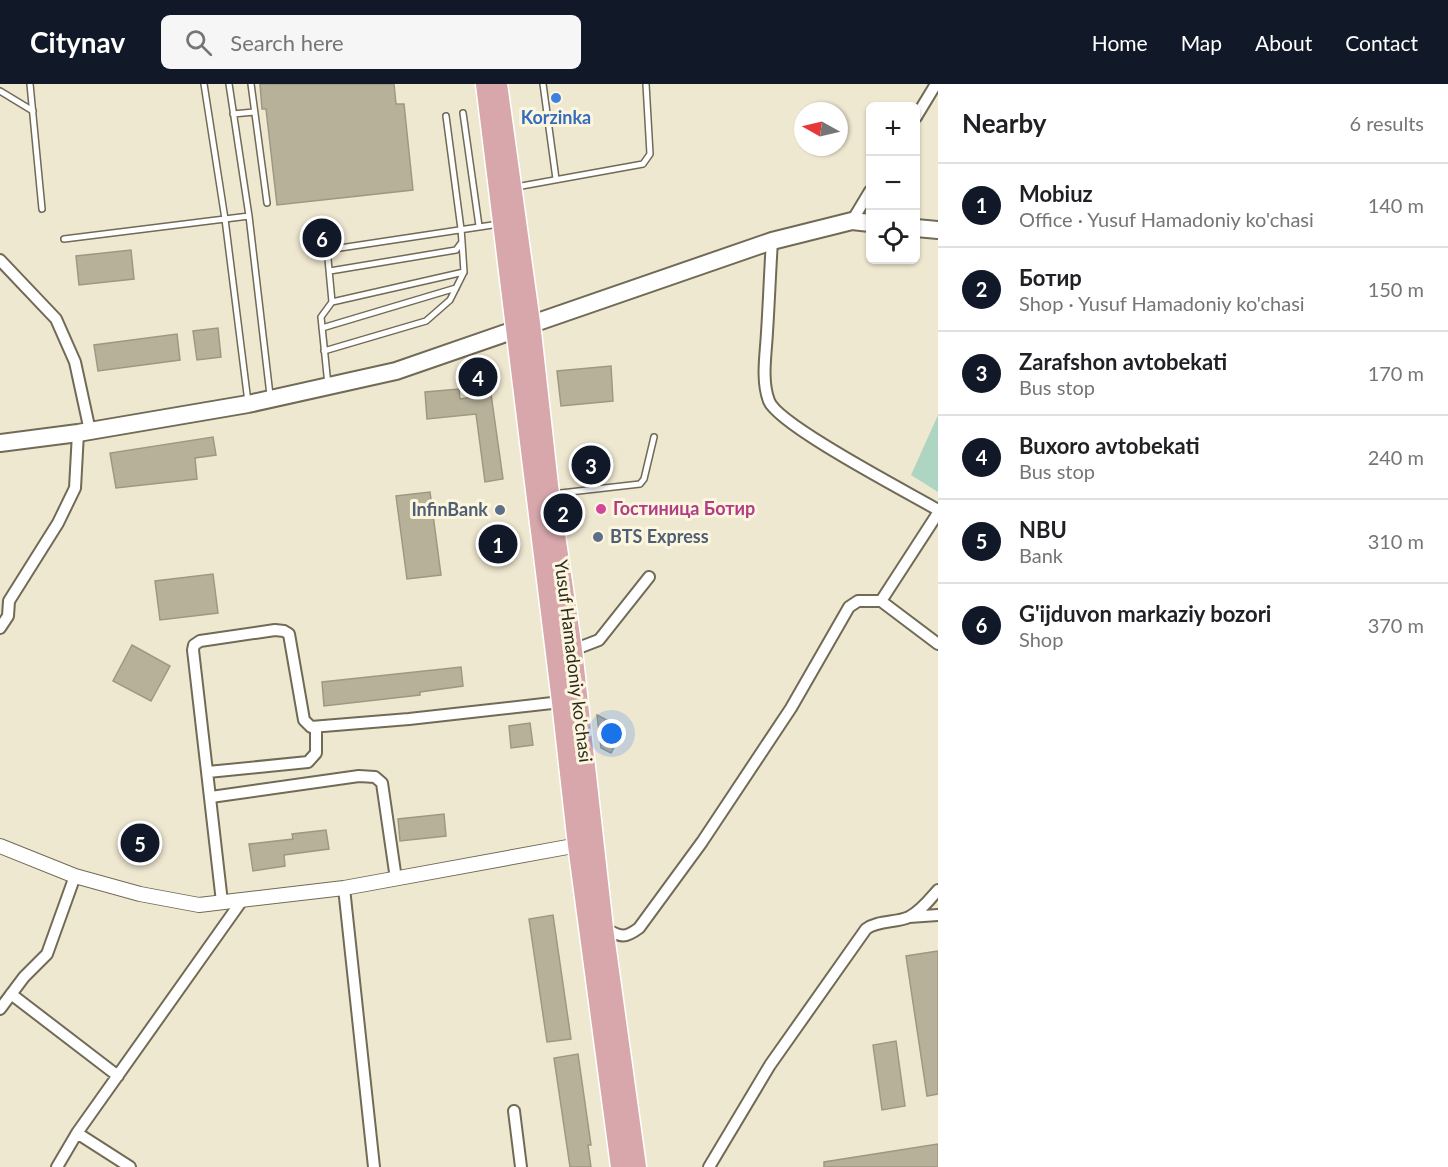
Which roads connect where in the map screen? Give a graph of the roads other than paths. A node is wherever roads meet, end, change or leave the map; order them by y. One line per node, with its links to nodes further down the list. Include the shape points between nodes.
1 (30, 84): 12 (lane)
2 (204, 84): 23 (lane)
3 (229, 84): 15 (lane)
4 (251, 84): 13 (lane)
5 (485, 84): 26 (main road, Yusuf Hamadoniy ko'chasi)
6 (498, 84): 18 (main road, Yusuf Hamadoniy ko'chasi)
7 (543, 84): 17 (lane)
8 (646, 84): 17 (lane, via 650,154 644,164)
9 (936, 84): 11 (street)
10 (0, 91): 12 (lane)
11 (920, 109)
12 (33, 111): 21 (lane)
13 (255, 112): 15 (lane); 20 (lane)
14 (463, 113): 27 (lane)
15 (233, 114): 22 (lane)
16 (446, 116): 29 (lane)
17 (556, 179): 18 (lane)
18 (511, 188): 41 (main road, Yusuf Hamadoniy ko'chasi)
19 (866, 198): 24 (street)
20 (267, 203)
21 (42, 209)
22 (249, 216): 23 (lane); 45 (lane)
23 (225, 219): 31 (lane); 46 (lane)
24 (852, 221): 25 (main road); 32 (main road)
25 (866, 223)
26 (501, 224): 27 (lane); 41 (main road, Yusuf Hamadoniy ko'chasi)
27 (479, 226): 29 (lane)
28 (920, 228): 30 (main road)
29 (461, 229): 33 (lane); 34 (lane)
30 (938, 230)
31 (64, 239)
32 (772, 241): 41 (main road); 51 (street, via 766,368 766,393 771,405 802,432)
33 (462, 242): 37 (lane, via 456,250); 38 (lane)
34 (340, 248)
35 (328, 259): 37 (lane)
36 (0, 260): 47 (street, via 56,319 75,362)
37 (330, 271): 40 (lane)
38 (464, 272): 39 (lane); 40 (lane)
39 (456, 288): 42 (lane); 43 (lane, via 450,300 426,321)
40 (332, 302): 42 (lane, via 321,317)
41 (522, 326): 44 (main road, via 396,371); 50 (main road, Yusuf Hamadoniy ko'chasi); 57 (main road, Yusuf Hamadoniy ko'chasi)
42 (322, 328): 43 (lane)
43 (324, 351): 44 (lane)
44 (329, 387): 45 (main road)
45 (270, 400): 46 (main road)
46 (248, 404): 47 (main road)
47 (84, 432): 49 (main road); 54 (street, via 75,488 9,601 8,616)
48 (654, 437): 50 (lane, via 640,484)
49 (0, 443)
50 (550, 494): 56 (main road, Yusuf Hamadoniy ko'chasi)
51 (938, 512): 53 (street)
52 (649, 577): 56 (street, via 599,640)
53 (880, 601): 55 (street); 72 (street, via 858,601 849,607 791,708 639,928 628,936)
54 (0, 628)
55 (938, 644)
56 (573, 650): 61 (main road, Yusuf Hamadoniy ko'chasi)
57 (561, 702): 58 (street); 62 (main road, Yusuf Hamadoniy ko'chasi)
58 (316, 727): 59 (street, via 316,753 308,762); 59 (street, via 308,726 304,720 287,632 275,630 200,641 193,650)
59 (208, 772): 60 (street)
60 (211, 797): 65 (street, via 375,777 382,783); 69 (street)
61 (595, 842): 62 (street); 72 (main road, Yusuf Hamadoniy ko'chasi)
62 (577, 845): 65 (street); 82 (main road, Yusuf Hamadoniy ko'chasi)
63 (0, 846): 64 (street)
64 (75, 876): 69 (street, via 199,905); 73 (street, via 47,954)
65 (396, 879): 66 (street)
66 (344, 888): 68 (street); 80 (street)
67 (938, 890): 71 (street)
68 (243, 898): 69 (street); 75 (street)
69 (222, 902)
70 (938, 915): 71 (street)
71 (909, 917): 84 (street, via 870,926 862,935 770,1065)
72 (604, 928): 83 (main road, Yusuf Hamadoniy ko'chasi)
73 (11, 994): 74 (street); 75 (street)
74 (0, 1009)
75 (118, 1076): 77 (street)
76 (514, 1111): 81 (street)
77 (77, 1133): 78 (street); 79 (street)
78 (57, 1167)
79 (130, 1167)
80 (374, 1167)
81 (521, 1167)
82 (620, 1167)
83 (636, 1167)
84 (709, 1167)

